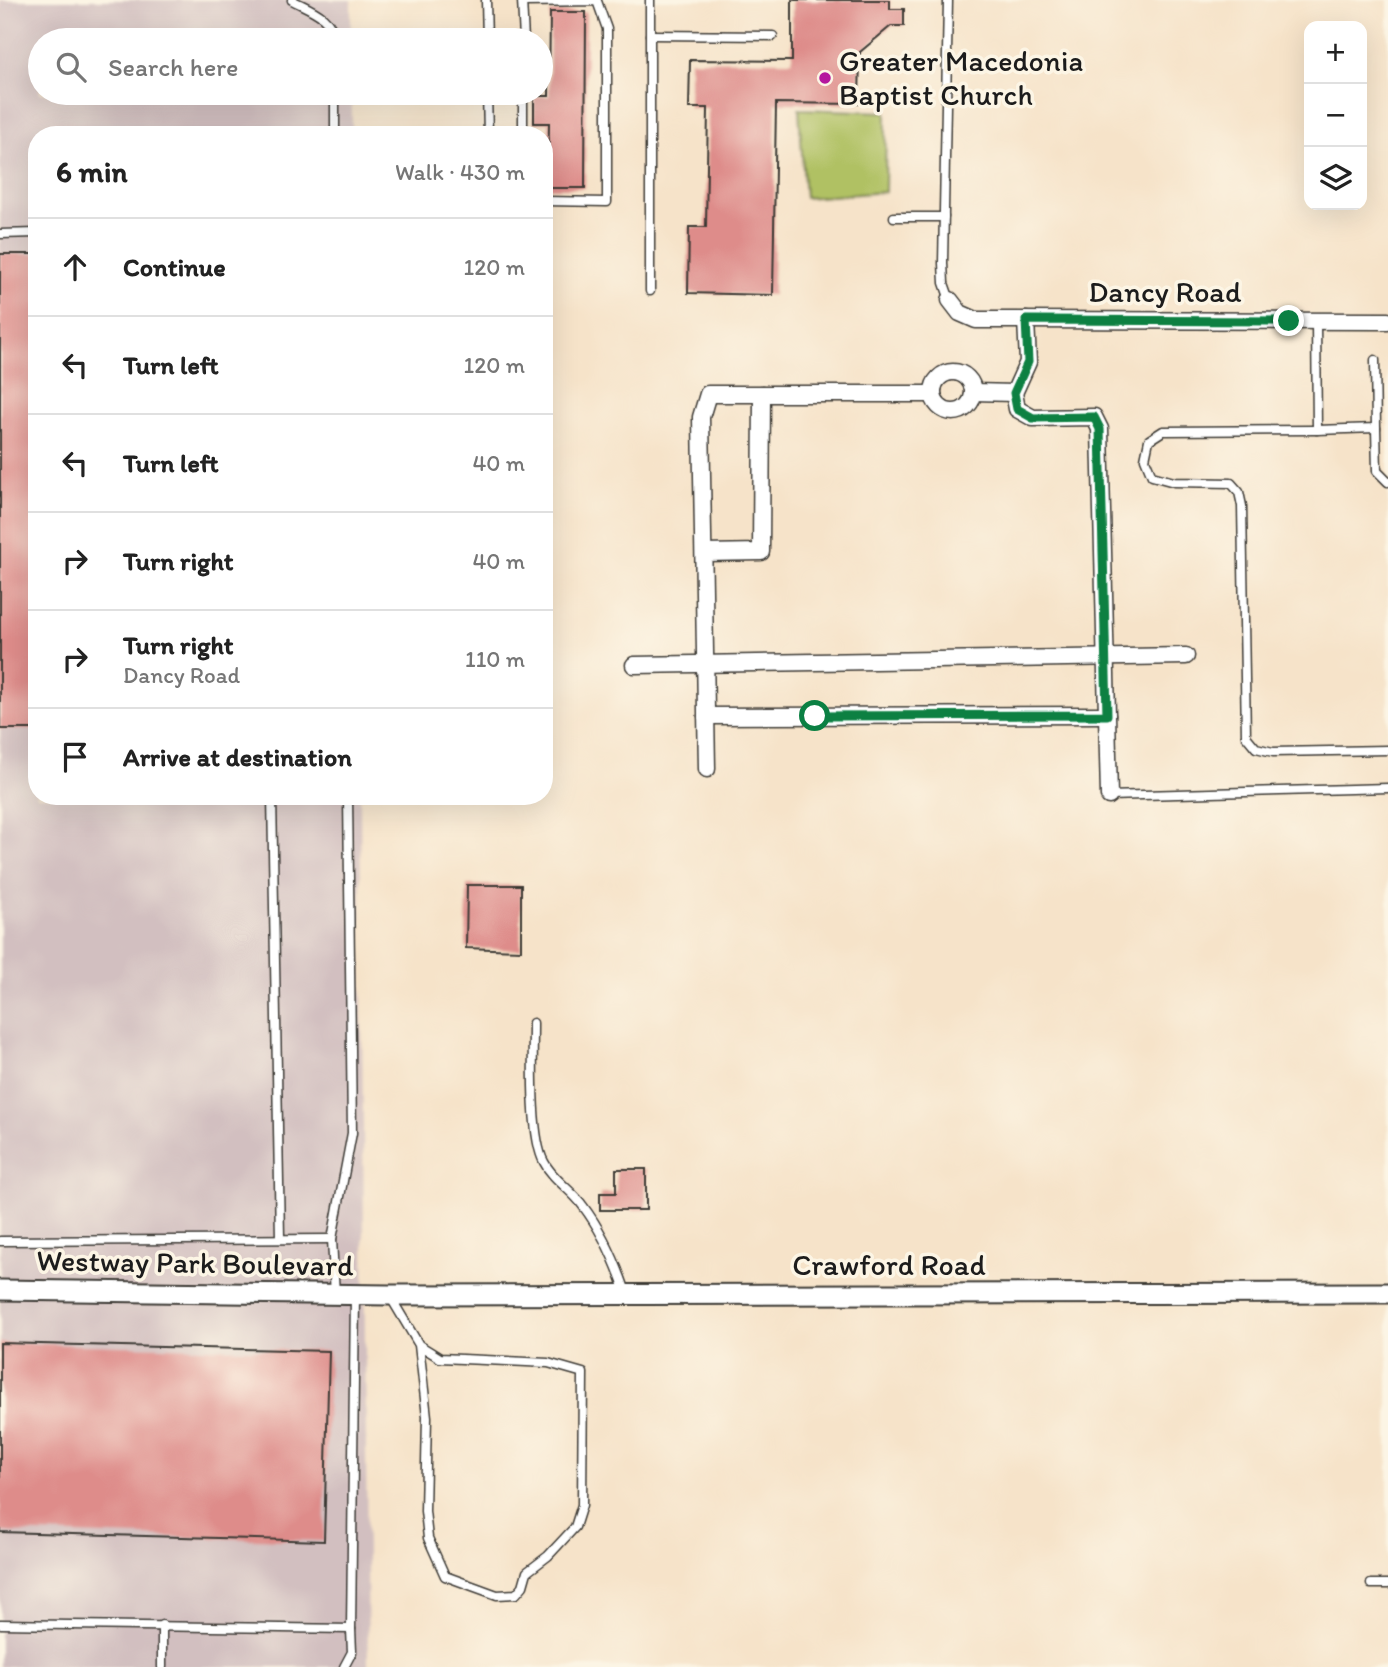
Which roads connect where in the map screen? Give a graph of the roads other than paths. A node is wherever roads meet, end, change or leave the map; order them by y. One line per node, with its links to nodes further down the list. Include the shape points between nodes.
1 (292, 0): 6 (lane, via 325,17)
2 (486, 0): 7 (lane)
3 (650, 0): 9 (lane)
4 (948, 0): 19 (lane)
5 (523, 1): 8 (lane); 17 (lane, via 597,1 607,29 607,202)
6 (332, 28)
7 (487, 28)
8 (524, 28)
9 (650, 35): 10 (lane); 22 (lane)
10 (773, 36)
11 (335, 105): 14 (lane)
12 (487, 105): 15 (lane)
13 (523, 105): 16 (lane)
14 (335, 126)
15 (488, 126)
16 (523, 126)
17 (553, 201)
18 (894, 217): 19 (lane)
19 (944, 218): 23 (lane, via 944,283)
20 (28, 233): 21 (lane)
21 (0, 234)
22 (650, 291)
23 (950, 300): 24 (street, Dancy Road, via 960,313 976,320)
24 (1026, 320): 25 (street, Dancy Road); 29 (street, via 1028,362)
25 (1316, 321): 26 (street, Dancy Road); 33 (lane)
26 (1388, 321)
27 (1376, 360): 32 (lane)
28 (974, 393): 29 (street); 31 (street, via 969,405 958,412 944,411); 31 (street, via 965,376 953,372 936,382)
29 (1014, 393): 37 (street, via 1017,409 1033,418 1094,417 1100,429)
30 (762, 394): 31 (street); 35 (street, via 761,552); 35 (street, via 708,394 701,417)
31 (933, 394)
32 (1376, 428): 33 (lane); 34 (lane, via 1377,471)
33 (1317, 430): 42 (lane, via 1163,431 1149,440 1145,459 1152,476 1174,482 1231,483 1239,492 1246,736 1256,748)
34 (1388, 482)
35 (704, 554): 38 (street)
36 (1186, 656): 37 (street)
37 (1105, 657): 38 (street); 40 (street)
38 (706, 663): 39 (street); 41 (street)
39 (634, 665)
40 (1107, 715): 41 (street); 45 (street)
41 (706, 716): 43 (street)
42 (1388, 750)
43 (707, 769)
44 (1388, 788): 45 (lane)
45 (1109, 796)
46 (272, 805): 49 (lane)
47 (348, 805): 50 (lane, via 352,1133)
48 (533, 1023): 57 (lane, via 538,1142 543,1161 582,1205 619,1269)
49 (279, 1238): 50 (lane); 51 (lane)
50 (332, 1239): 54 (lane)
51 (0, 1241)
52 (0, 1290): 54 (street, Westway Park Boulevard)
53 (1388, 1293): 57 (street, Crawford Road)
54 (335, 1295): 55 (street, Westway Park Boulevard)
55 (355, 1295): 56 (street, Westway Park Boulevard); 63 (lane)
56 (389, 1295): 57 (street, Crawford Road); 58 (lane)
57 (627, 1295)
58 (419, 1345): 58 (lane, via 440,1358 548,1363 583,1373 582,1505 575,1527 527,1572 516,1594 497,1595 445,1576 428,1538 424,1484 427,1417)
59 (1371, 1584): 60 (lane)
60 (1388, 1584)
61 (0, 1624): 62 (lane)
62 (162, 1625): 63 (lane); 64 (lane)
63 (351, 1629): 65 (lane, via 352,1652)
64 (162, 1667)
65 (344, 1667)

